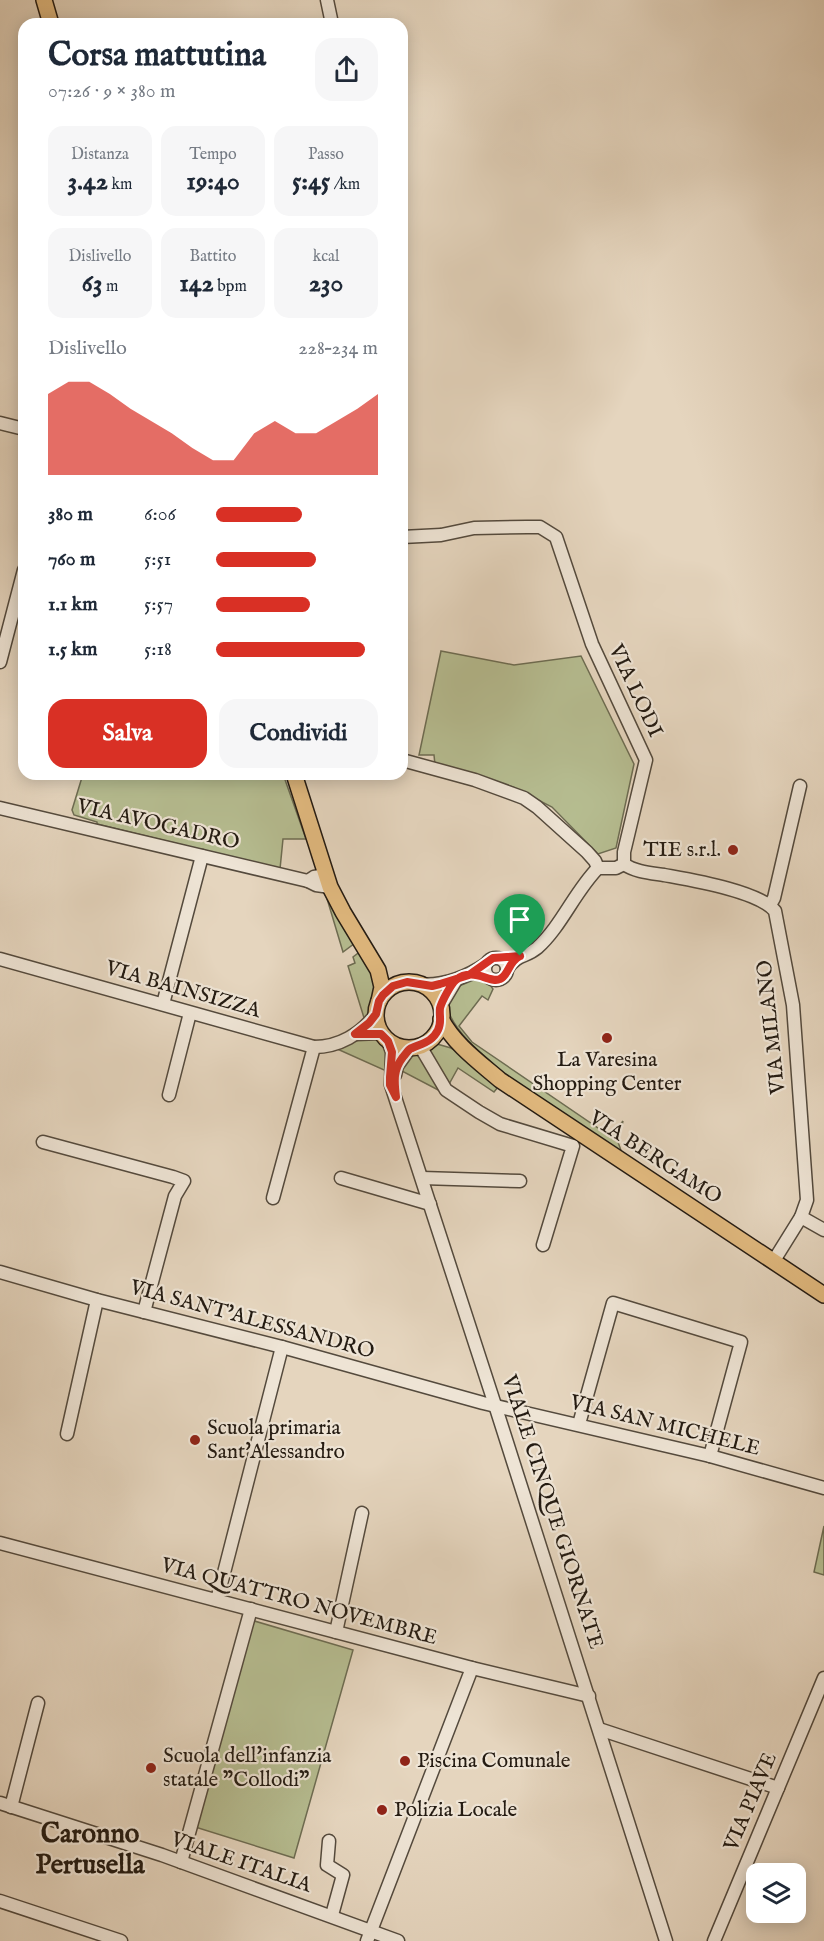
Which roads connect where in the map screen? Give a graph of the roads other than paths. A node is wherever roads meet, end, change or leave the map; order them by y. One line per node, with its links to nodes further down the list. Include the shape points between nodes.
1 (44, 0): 3 (main road)
2 (327, 0): 4 (street)
3 (49, 18)
4 (331, 18)
5 (0, 423): 6 (street)
6 (18, 428)
7 (408, 537): 16 (street, VIA LODI, via 474,528 540,527 556,537 592,644 646,760)
8 (18, 590): 9 (street)
9 (4, 635): 10 (street)
10 (0, 662)
11 (408, 762): 17 (street, via 524,798 587,852)
12 (296, 780): 18 (main road)
13 (800, 786): 19 (street)
14 (0, 808): 15 (street, VIA AVOGADRO)
15 (202, 856): 18 (street, VIA AVOGADRO, via 308,881 314,877); 29 (street)
16 (624, 864): 17 (street); 19 (street, via 635,870 759,898)
17 (598, 868): 21 (street, via 537,948)
18 (328, 881): 20 (main road)
19 (770, 905): 46 (street, VIA MILANO, via 778,920 793,1005 807,1200)
20 (343, 912): 28 (main road, via 385,968); 30 (main road, via 378,970 382,987)
21 (520, 956): 23 (street); 24 (street)
22 (0, 959): 29 (street, VIA BAINSIZZA)
23 (491, 961): 24 (street, via 503,961); 25 (street); 26 (street, via 485,973)
24 (507, 969): 26 (street, via 500,980)
25 (469, 975): 26 (street); 27 (street)
26 (489, 978)
27 (456, 980): 28 (street, via 432,986); 32 (street)
28 (412, 983): 30 (main road, via 388,990); 32 (main road, via 432,992)
29 (163, 1005): 31 (street, VIA BAINSIZZA)
30 (377, 1007): 33 (street); 34 (main road)
31 (190, 1013): 36 (street, VIA BAINSIZZA); 38 (street)
32 (441, 1013): 35 (main road, via 435,1035); 37 (main road, VIA BERGAMO, via 445,1025)
33 (355, 1034): 34 (street); 36 (street)
34 (385, 1037): 35 (main road, via 402,1048); 39 (street, VIALE CINQUE GIORNATE, via 392,1052 390,1085)
35 (419, 1046): 37 (main road, VIA BERGAMO, via 447,1041); 39 (street, VIALE CINQUE GIORNATE, via 397,1066); 48 (street, via 446,1090 479,1112 500,1124 573,1146)
36 (314, 1047): 44 (street)
37 (467, 1051): 49 (main road, VIA BERGAMO, via 517,1092)
38 (169, 1095)
39 (396, 1097): 42 (street, VIALE CINQUE GIORNATE)
40 (43, 1142): 53 (street, via 184,1182 175,1196)
41 (341, 1178): 45 (street)
42 (422, 1178): 43 (street); 45 (street, VIALE CINQUE GIORNATE)
43 (520, 1181)
44 (273, 1198)
45 (430, 1204): 55 (street, VIALE CINQUE GIORNATE)
46 (801, 1217): 47 (street); 49 (street, VIA MILANO)
47 (824, 1230)
48 (543, 1245)
49 (773, 1262): 51 (main road, VIA BERGAMO)
50 (0, 1272): 52 (street, VIA SANT'ALESSANDRO)
51 (824, 1295)
52 (98, 1300): 53 (street, VIA SANT'ALESSANDRO); 57 (street)
53 (144, 1312): 54 (street, VIA SANT'ALESSANDRO)
54 (282, 1347): 55 (street, VIA SANT'ALESSANDRO); 62 (street)
55 (495, 1405): 56 (street, VIA SAN MICHELE); 67 (street, VIALE CINQUE GIORNATE)
56 (579, 1424): 58 (street, VIA SAN MICHELE); 58 (street, via 613,1304 741,1342)
57 (67, 1434)
58 (710, 1456): 59 (street, VIA SAN MICHELE)
59 (824, 1488)
60 (362, 1513): 64 (street)
61 (0, 1543): 62 (street, VIA QUATTRO NOVEMBRE)
62 (217, 1600): 63 (street, VIA QUATTRO NOVEMBRE)
63 (251, 1609): 64 (street, VIA QUATTRO NOVEMBRE); 73 (street)
64 (336, 1632): 65 (street, VIA QUATTRO NOVEMBRE)
65 (472, 1668): 67 (street, VIA QUATTRO NOVEMBRE); 76 (street)
66 (824, 1678): 70 (street, VIA PIAVE)
67 (589, 1696): 69 (street, VIALE CINQUE GIORNATE)
68 (38, 1703): 71 (street)
69 (599, 1729): 70 (street); 79 (street, VIALE CINQUE GIORNATE)
70 (778, 1788): 80 (street, VIA PIAVE)
71 (5, 1805): 73 (street, VIALE ITALIA)
72 (329, 1841): 75 (street, via 327,1865 343,1875)
73 (181, 1862): 75 (street, VIALE ITALIA)
74 (0, 1900): 77 (street)
75 (332, 1915): 76 (street, VIALE ITALIA)
76 (369, 1936): 78 (street, VIALE ITALIA)
77 (121, 1941)
78 (398, 1941)
79 (666, 1941)
80 (714, 1941)

